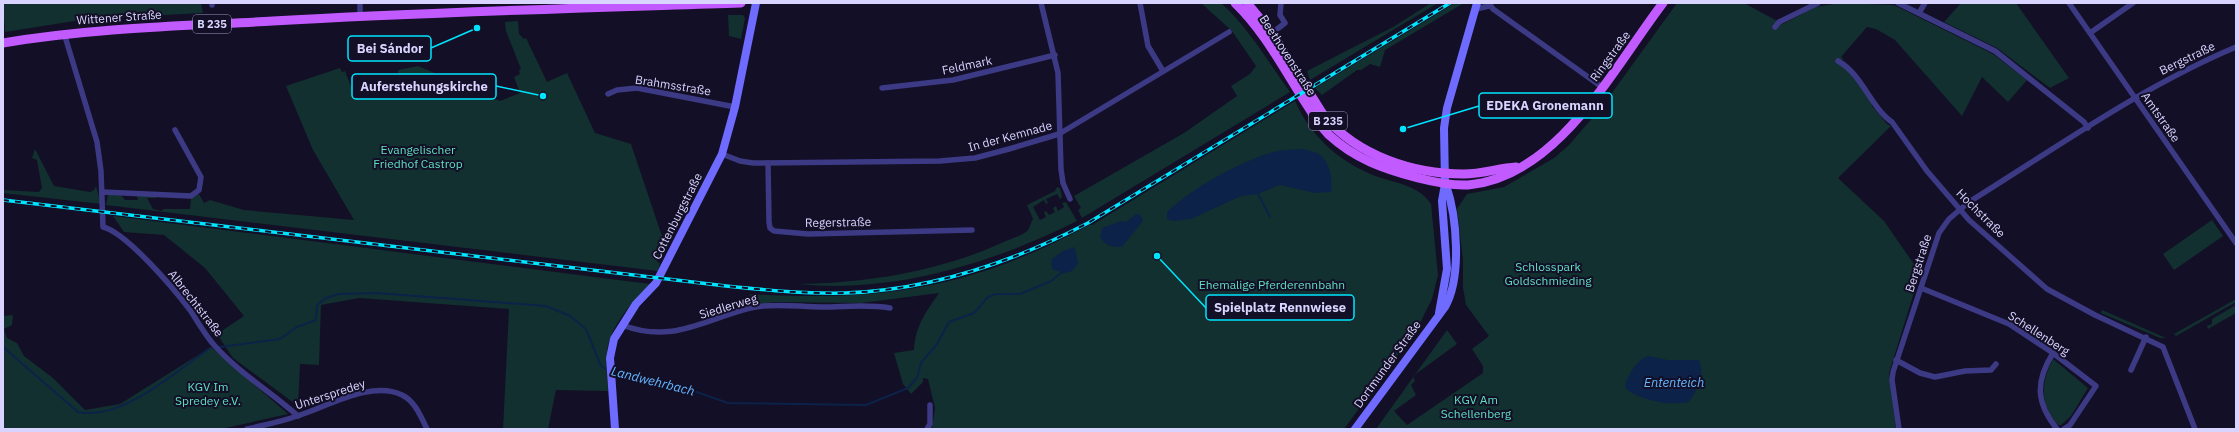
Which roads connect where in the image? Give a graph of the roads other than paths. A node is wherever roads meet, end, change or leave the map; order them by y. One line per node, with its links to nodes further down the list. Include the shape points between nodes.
1 (360, 3): 18 (street)
2 (741, 3): 18 (main road, Wittener Straße / B 235)
3 (756, 3): 33 (street, Cottenburgstraße)
4 (1040, 3): 26 (street)
5 (1140, 3): 28 (street, via 1148,46)
6 (1235, 3): 41 (main road, Beethovenstraße / B 235, via 1260,32 1316,121 1329,134 1348,150 1379,167)
7 (1247, 3): 22 (main road, Beethovenstraße / B 235)
8 (1281, 3): 22 (street, via 1280,15 1285,23)
9 (1663, 3): 29 (main road, Ringstraße / B 235)
10 (1818, 3): 19 (street, via 1779,22)
11 (1898, 3): 17 (street)
12 (1925, 3): 17 (street)
13 (2068, 3): 23 (street, Amtstraße)
14 (2133, 3): 23 (street)
15 (1476, 6): 16 (street); 40 (street, Dortmunder Straße, via 1446,118)
16 (1490, 6): 29 (street)
17 (1919, 13): 34 (street, via 1995,51 2045,89)
18 (360, 16): 21 (main road, Wittener Straße / B 235)
19 (1775, 27)
20 (1229, 32): 28 (street, In der Kemnade)
21 (64, 33): 24 (main road, Wittener Straße / B 235); 42 (street, Albrechtstraße, via 100,155)
22 (1272, 33): 40 (main road, Beethovenstraße / B 235, via 1324,116 1351,142 1371,154 1392,162)
23 (2090, 33): 32 (street, Amtstraße)
24 (3, 43)
25 (2236, 47): 32 (street, Bergstraße, via 2178,73)
26 (1055, 55): 30 (street, Feldmark, via 953,80); 36 (street, via 1058,73)
27 (1838, 61): 44 (street, Hochstraße, via 1845,65 1874,100 1927,171)
28 (1163, 71): 36 (street, In der Kemnade)
29 (1602, 87): 39 (main road, Ringstraße / B 235, via 1566,133)
30 (882, 88)
31 (608, 94): 33 (street, Brahmsstraße, via 637,88)
32 (2135, 99): 34 (street, Bergstraße); 46 (street, Amtstraße)
33 (735, 107): 37 (street, Cottenburgstraße)
34 (2088, 128): 44 (street, Bergstraße)
35 (174, 130): 42 (street, via 200,177 199,190 191,196)
36 (1059, 134): 38 (street, In der Kemnade, via 975,158 940,161); 43 (street, via 1063,183)
37 (722, 154): 38 (street, In der Kemnade, via 746,163); 49 (street, Cottenburgstraße, via 656,284 636,304)
38 (768, 163): 45 (street, Regerstraße, via 769,222 770,228 774,231 808,234)
39 (1519, 167): 40 (main road, Ringstraße / B 235, via 1465,174); 41 (main road, Ringstraße / B 235, via 1499,178 1483,182 1467,185)
40 (1446, 173): 41 (street, Dortmunder Straße)
41 (1445, 184): 61 (street, Dortmunder Straße, via 1451,200 1456,270 1452,294)
42 (102, 192): 56 (street, Albrechtstraße, via 103,227 119,235 157,272 189,309 213,344 239,370)
43 (1070, 199)
44 (1960, 209): 47 (street, Bergstraße, via 1939,233); 50 (street, Hochstraße, via 2047,289 2095,315)
45 (972, 230)
46 (2236, 243)
47 (1921, 288): 51 (street, Schellenberg, via 2009,324); 52 (street, Bergstraße)
48 (890, 308): 49 (street, Siedlerweg, via 872,305 766,306 679,330 639,330)
49 (622, 325): 59 (street, Cottenburgstraße, via 611,348)
50 (2146, 337): 54 (street); 65 (street, Hochstraße, via 2166,351)
51 (2053, 354): 63 (street, via 2044,371 2040,396 2044,411); 64 (street, Schellenberg, via 2096,386 2070,425)
52 (1896, 360): 53 (street, via 1920,373 1935,376 1991,370); 62 (street, Bergstraße, via 1892,380)
53 (1996, 364)
54 (2131, 370)
55 (930, 405): 60 (street, via 930,424)
56 (298, 416): 57 (street, Unterspredey); 58 (street, Unterspredey, via 369,391 386,390 402,395 410,401)
57 (247, 429)
58 (427, 429)
59 (615, 429)
60 (927, 429)
61 (1355, 429)
62 (1899, 429)
63 (2057, 429)
64 (2064, 429)
65 (2195, 429)

